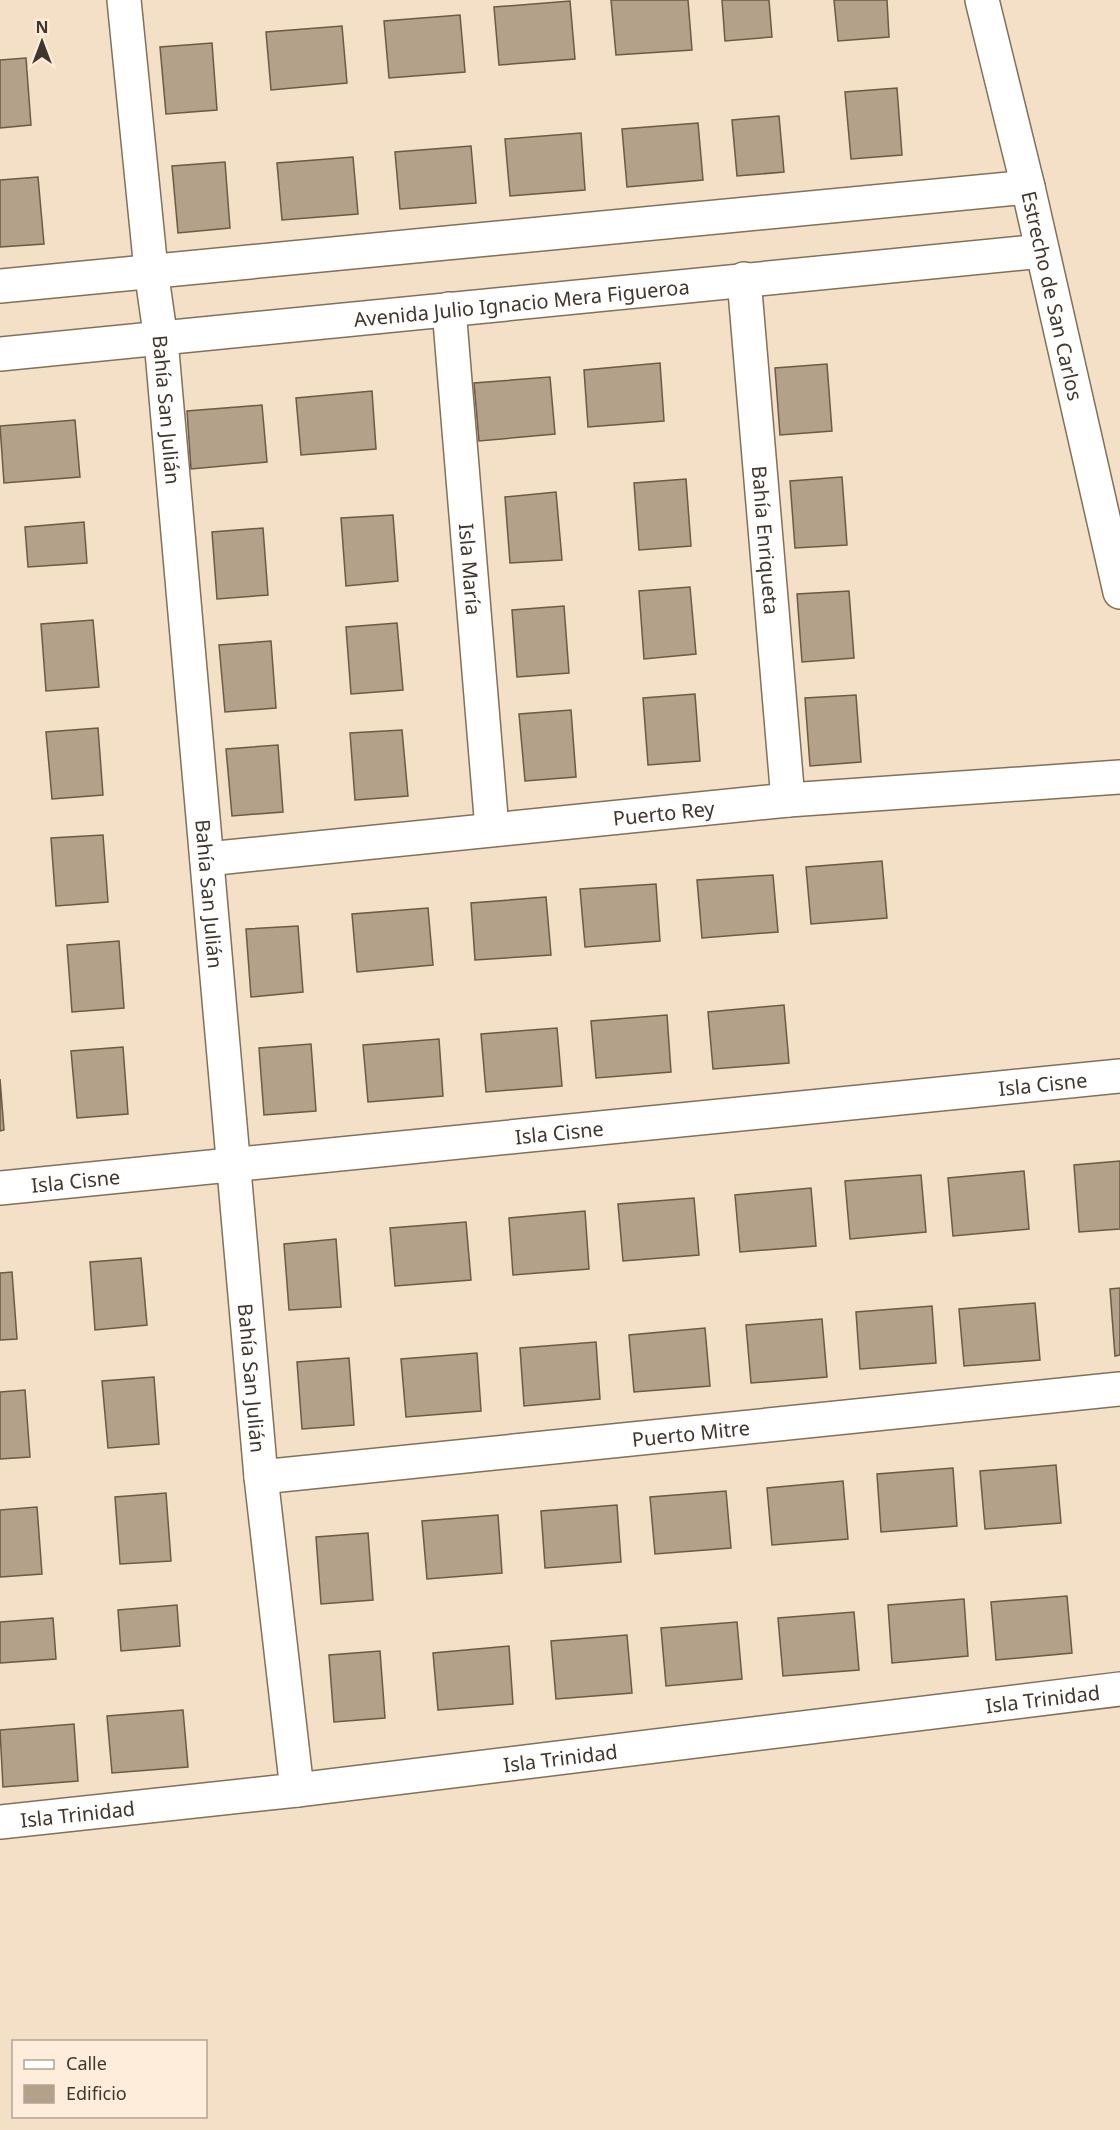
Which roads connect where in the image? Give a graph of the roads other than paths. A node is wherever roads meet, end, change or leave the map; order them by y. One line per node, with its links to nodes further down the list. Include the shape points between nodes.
1 (124, 0): 5 (street, Bahía San Julián)
2 (982, 0): 3 (street, Estrecho de San Carlos)
3 (1028, 187): 4 (street, Estrecho de San Carlos); 5 (street)
4 (1042, 251): 6 (street, Avenida Julio Ignacio Mera Figueroa); 11 (street, Estrecho de San Carlos)
5 (151, 270): 7 (street); 9 (street, Bahía San Julián)
6 (744, 279): 8 (street, Avenida Julio Ignacio Mera Figueroa); 13 (street, Bahía Enriqueta)
7 (0, 286)
8 (448, 309): 9 (street, Avenida Julio Ignacio Mera Figueroa); 14 (street, Isla María)
9 (161, 340): 10 (street, Avenida Julio Ignacio Mera Figueroa); 15 (street, Bahía San Julián)
10 (0, 354)
11 (1120, 592)
12 (1120, 777): 13 (street, Puerto Rey)
13 (788, 801): 14 (street, Puerto Rey)
14 (492, 829): 15 (street, Puerto Rey)
15 (207, 859): 17 (street, Bahía San Julián)
16 (1120, 1076): 17 (street, Isla Cisne)
17 (233, 1165): 18 (street, Isla Cisne); 20 (street, Bahía San Julián)
18 (0, 1188)
19 (1120, 1389): 20 (street, Puerto Mitre)
20 (261, 1476): 22 (street, Bahía San Julián)
21 (1120, 1689): 22 (street, Isla Trinidad)
22 (297, 1790): 23 (street, Isla Trinidad)
23 (0, 1822)

